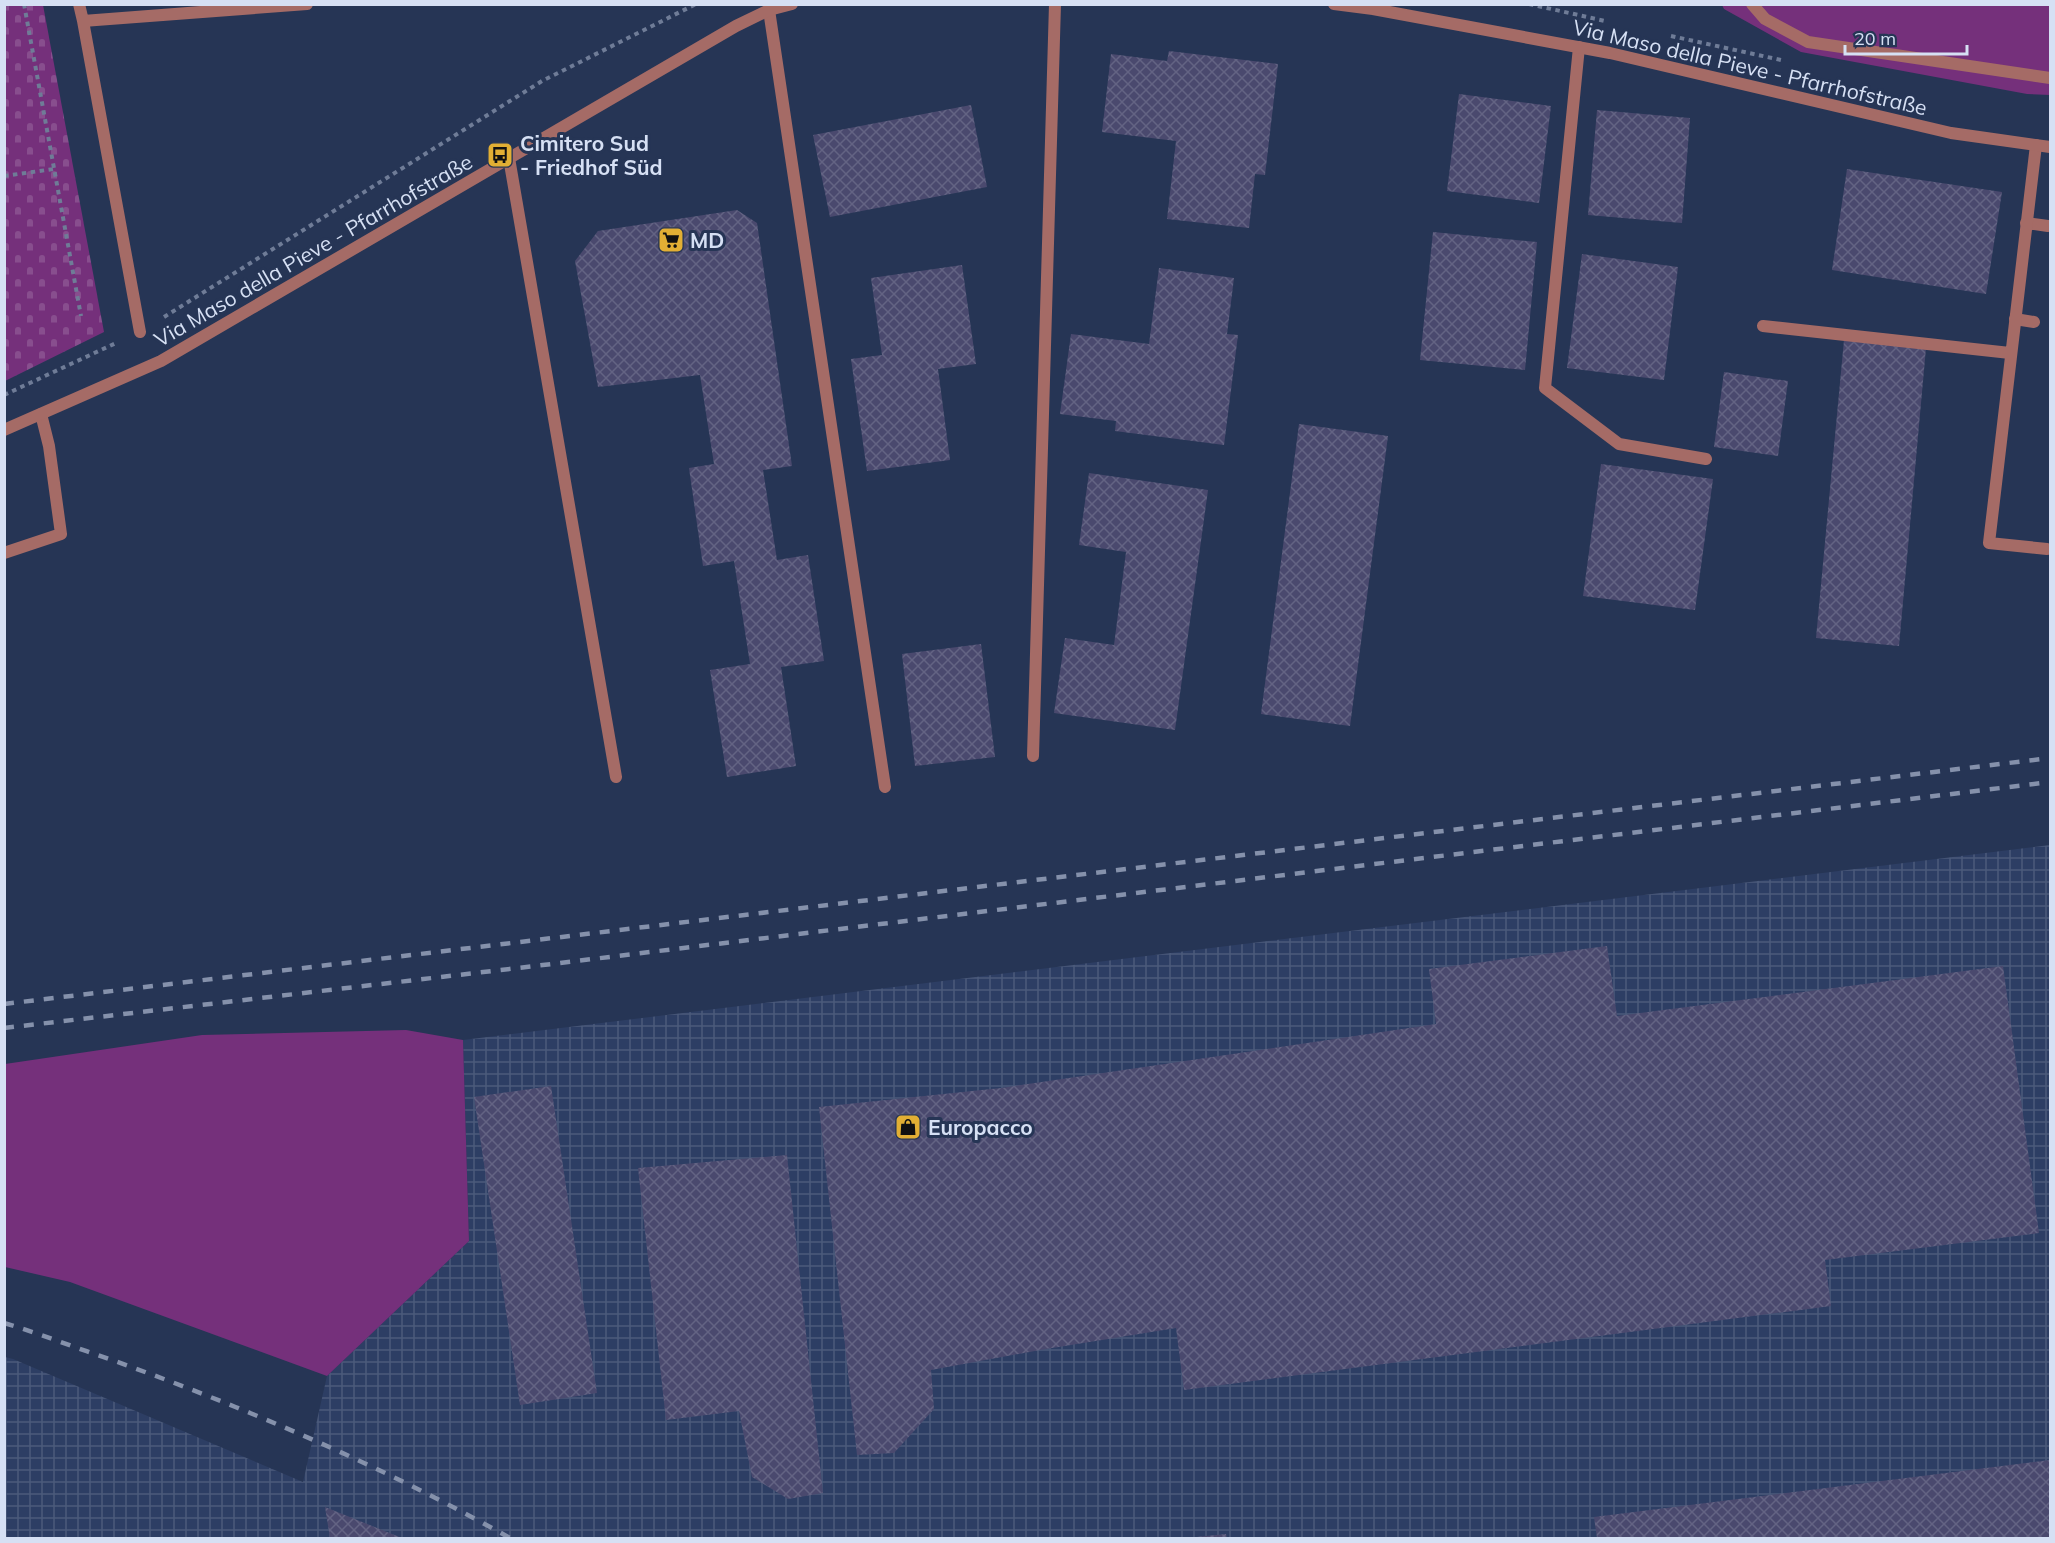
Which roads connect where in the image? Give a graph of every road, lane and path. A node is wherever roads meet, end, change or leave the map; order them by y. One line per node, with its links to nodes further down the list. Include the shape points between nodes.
1 (24, 4): 17 (path)
2 (79, 4): 11 (street)
3 (308, 4): 11 (street)
4 (696, 4): 25 (path, via 542,81)
5 (792, 4): 10 (street, Via Maso della Pieve - Pfarrhofstraße)
6 (1055, 4): 33 (street)
7 (1334, 4): 9 (street, Via Maso della Pieve - Pfarrhofstraße)
8 (1752, 4): 13 (street, via 1765,20 1808,42)
9 (1373, 7): 12 (street, Via Maso della Pieve - Pfarrhofstraße)
10 (769, 10): 16 (street, Via Maso della Pieve - Pfarrhofstraße); 35 (street)
11 (83, 21): 25 (street)
12 (1579, 47): 14 (street, Via Maso della Pieve - Pfarrhofstraße, via 1952,133); 30 (street, via 1545,388 1619,444)
13 (2050, 78)
14 (2036, 145): 15 (street, Via Maso della Pieve - Pfarrhofstraße); 19 (street)
15 (2050, 147)
16 (509, 158): 28 (street, Via Maso della Pieve - Pfarrhofstraße, via 161,361); 34 (street)
17 (54, 170): 18 (path); 21 (path)
18 (4, 176)
19 (2026, 223): 20 (street); 22 (street)
20 (2048, 226)
21 (81, 316)
22 (2015, 319): 23 (street); 26 (street)
23 (2034, 322)
24 (1763, 326): 26 (street)
25 (140, 332): 27 (path)
26 (2010, 353): 31 (street, via 1989,543)
27 (4, 395)
28 (41, 414): 29 (street, Via Maso della Pieve - Pfarrhofstraße); 32 (street, via 61,534)
29 (4, 430)
30 (1706, 459)
31 (2047, 549)
32 (4, 553)
33 (1033, 756)
34 (616, 777)
35 (885, 787)

